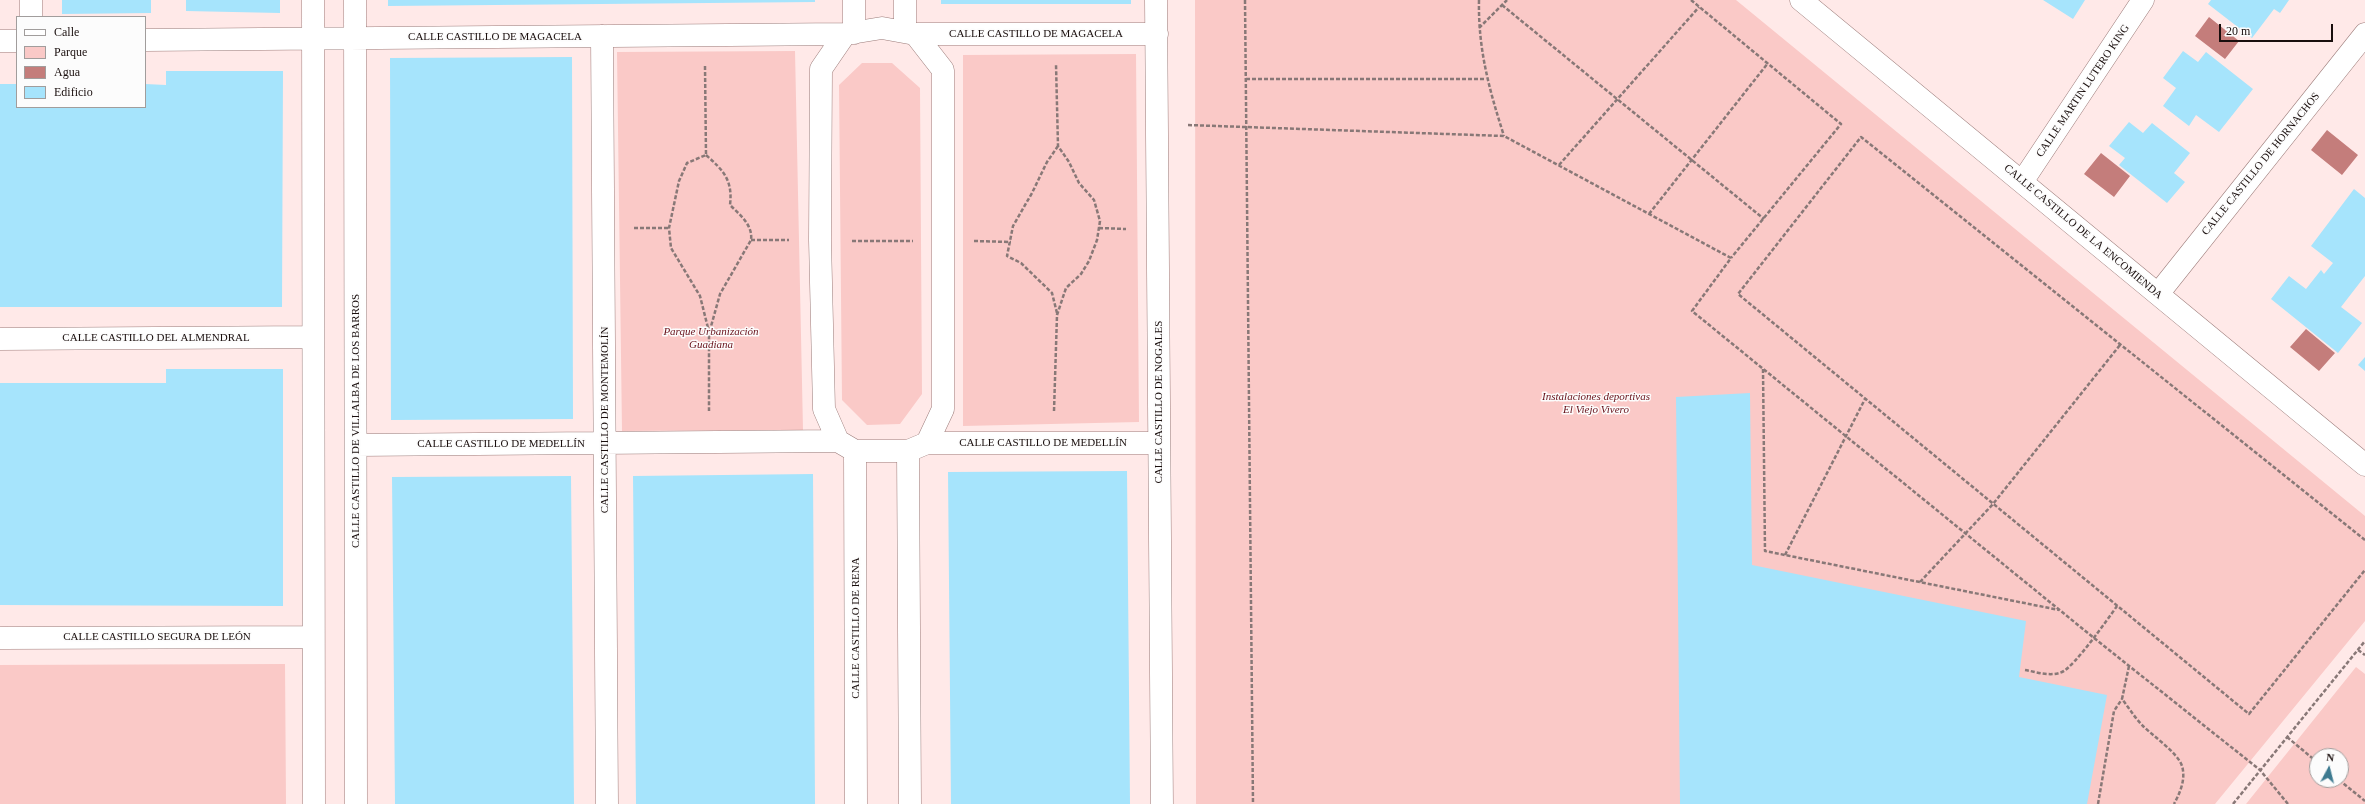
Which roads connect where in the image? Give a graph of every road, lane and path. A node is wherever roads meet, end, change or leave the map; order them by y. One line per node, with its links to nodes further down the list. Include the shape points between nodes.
1 (30, 0): 15 (street)
2 (313, 0): 25 (street)
3 (355, 0): 24 (street, CALLE CASTILLO DE VILLALBA DE LOS BARROS)
4 (854, 0): 17 (street)
5 (905, 0): 18 (street)
6 (1156, 0): 20 (street, CALLE CASTILLO DE NOGALES)
7 (1245, 0): 30 (path)
8 (1479, 0): 16 (path)
9 (1506, 0): 13 (path)
10 (1691, 0): 14 (path)
11 (1801, 0): 40 (street, CALLE CASTILLO DE LA ENCOMIENDA)
12 (2143, 0): 40 (street, CALLE MARTIN LUTERO KING)
13 (1502, 5): 16 (path); 32 (path)
14 (1699, 7): 29 (path); 32 (path)
15 (31, 16)
16 (1479, 28): 31 (path)
17 (850, 33): 18 (street, CALLE CASTILLO DE MAGACELA, via 882,28); 22 (street, CALLE CASTILLO DE MAGACELA); 44 (street, via 821,69)
18 (910, 33): 19 (street, CALLE CASTILLO DE MAGACELA); 45 (street, via 943,70)
19 (1056, 34): 20 (street, CALLE CASTILLO DE MAGACELA); 36 (path)
20 (1157, 34): 33 (street, CALLE CASTILLO DE NOGALES)
21 (2365, 34): 48 (street, CALLE CASTILLO DE HORNACHOS)
22 (705, 35): 23 (street, CALLE CASTILLO DE MAGACELA); 37 (path)
23 (602, 36): 24 (street, CALLE CASTILLO DE MAGACELA); 58 (street, CALLE CASTILLO DE MONTEMOLÍN)
24 (355, 38): 25 (street, CALLE CASTILLO DE MAGACELA); 61 (street, CALLE CASTILLO DE VILLALBA DE LOS BARROS)
25 (313, 39): 26 (street, CALLE CASTILLO DE MAGACELA); 51 (street)
26 (146, 40)
27 (0, 41): 28 (street)
28 (16, 41)
29 (1768, 64): 38 (path); 42 (path, via 1840,124)
30 (1246, 79): 31 (path); 34 (path)
31 (1486, 79): 35 (path)
32 (1618, 100): 38 (path); 39 (path)
33 (1158, 124): 34 (path); 60 (street, CALLE CASTILLO DE NOGALES)
34 (1247, 126): 35 (path); 93 (path)
35 (1504, 136): 39 (path)
36 (1058, 146): 46 (path, via 1012,226); 49 (path, via 1079,183 1094,200 1100,221 1097,240 1089,261 1081,274 1066,288)
37 (706, 155): 43 (path, via 722,169 732,190 730,205 746,221 752,232); 50 (path, via 687,163 679,180 669,228 671,248 700,296)
38 (1692, 160): 41 (path); 42 (path)
39 (1559, 166): 41 (path)
40 (2022, 182): 48 (street, CALLE CASTILLO DE LA ENCOMIENDA)
41 (1649, 214): 47 (path)
42 (1764, 218): 47 (path)
43 (751, 240): 44 (path); 50 (path, via 720,294)
44 (820, 240): 45 (path); 62 (street, via 824,408)
45 (943, 241): 46 (path); 63 (street, via 943,409)
46 (1011, 242): 49 (path, via 1007,256 1021,263 1052,293)
47 (1731, 258): 54 (path, via 1692,311)
48 (2158, 294): 64 (street, CALLE CASTILLO DE LA ENCOMIENDA)
49 (1057, 315): 59 (path)
50 (709, 332): 57 (path)
51 (313, 337): 52 (street, CALLE CASTILLO DEL ALMENDRAL); 73 (street)
52 (0, 339)
53 (2120, 345): 55 (path, via 1861,137 1738,294); 65 (path); 67 (path)
54 (1763, 369): 56 (path); 68 (path, via 1765,551)
55 (1865, 399): 56 (path); 65 (path)
56 (1844, 435): 66 (path); 68 (path)
57 (709, 442): 58 (street, CALLE CASTILLO DE MEDELLÍN); 62 (street, CALLE CASTILLO DE MEDELLÍN)
58 (605, 443): 61 (street, CALLE CASTILLO DE MEDELLÍN); 89 (street, CALLE CASTILLO DE MONTEMOLÍN)
59 (1054, 443): 60 (street, CALLE CASTILLO DE MEDELLÍN); 63 (street, CALLE CASTILLO DE MEDELLÍN)
60 (1159, 443): 92 (street, CALLE CASTILLO DE NOGALES)
61 (356, 445): 88 (street, CALLE CASTILLO DE VILLALBA DE LOS BARROS)
62 (847, 446): 63 (street, CALLE CASTILLO DE MEDELLÍN); 90 (street, CALLE CASTILLO DE RENA)
63 (918, 447): 91 (street)
64 (2365, 465)
65 (1993, 504): 66 (path); 71 (path)
66 (1965, 532): 70 (path); 72 (path)
67 (2365, 540)
68 (1785, 555): 70 (path)
69 (2365, 570): 71 (path, via 2248,714)
70 (1920, 582): 72 (path)
71 (2117, 606): 75 (path)
72 (2060, 610): 75 (path)
73 (313, 637): 74 (street, CALLE CASTILLO SEGURA DE LEÓN); 87 (street)
74 (0, 638)
75 (2094, 638): 79 (path); 80 (path, via 2063,672 2050,675)
76 (2365, 641): 77 (path)
77 (2358, 650): 78 (path); 82 (path)
78 (2365, 655)
79 (2129, 666): 81 (path); 84 (path)
80 (2025, 670)
81 (2122, 699): 94 (path, via 2114,711); 95 (path, via 2142,725 2177,757 2182,765 2180,792)
82 (2287, 737): 83 (path); 84 (path)
83 (2309, 755)
84 (2260, 770): 96 (path); 97 (path)
85 (2348, 788): 86 (path)
86 (2365, 802)
87 (314, 804)
88 (356, 804)
89 (607, 804)
90 (856, 804)
91 (910, 804)
92 (1162, 804)
93 (1253, 804)
94 (2098, 804)
95 (2174, 804)
96 (2233, 804)
97 (2288, 804)

